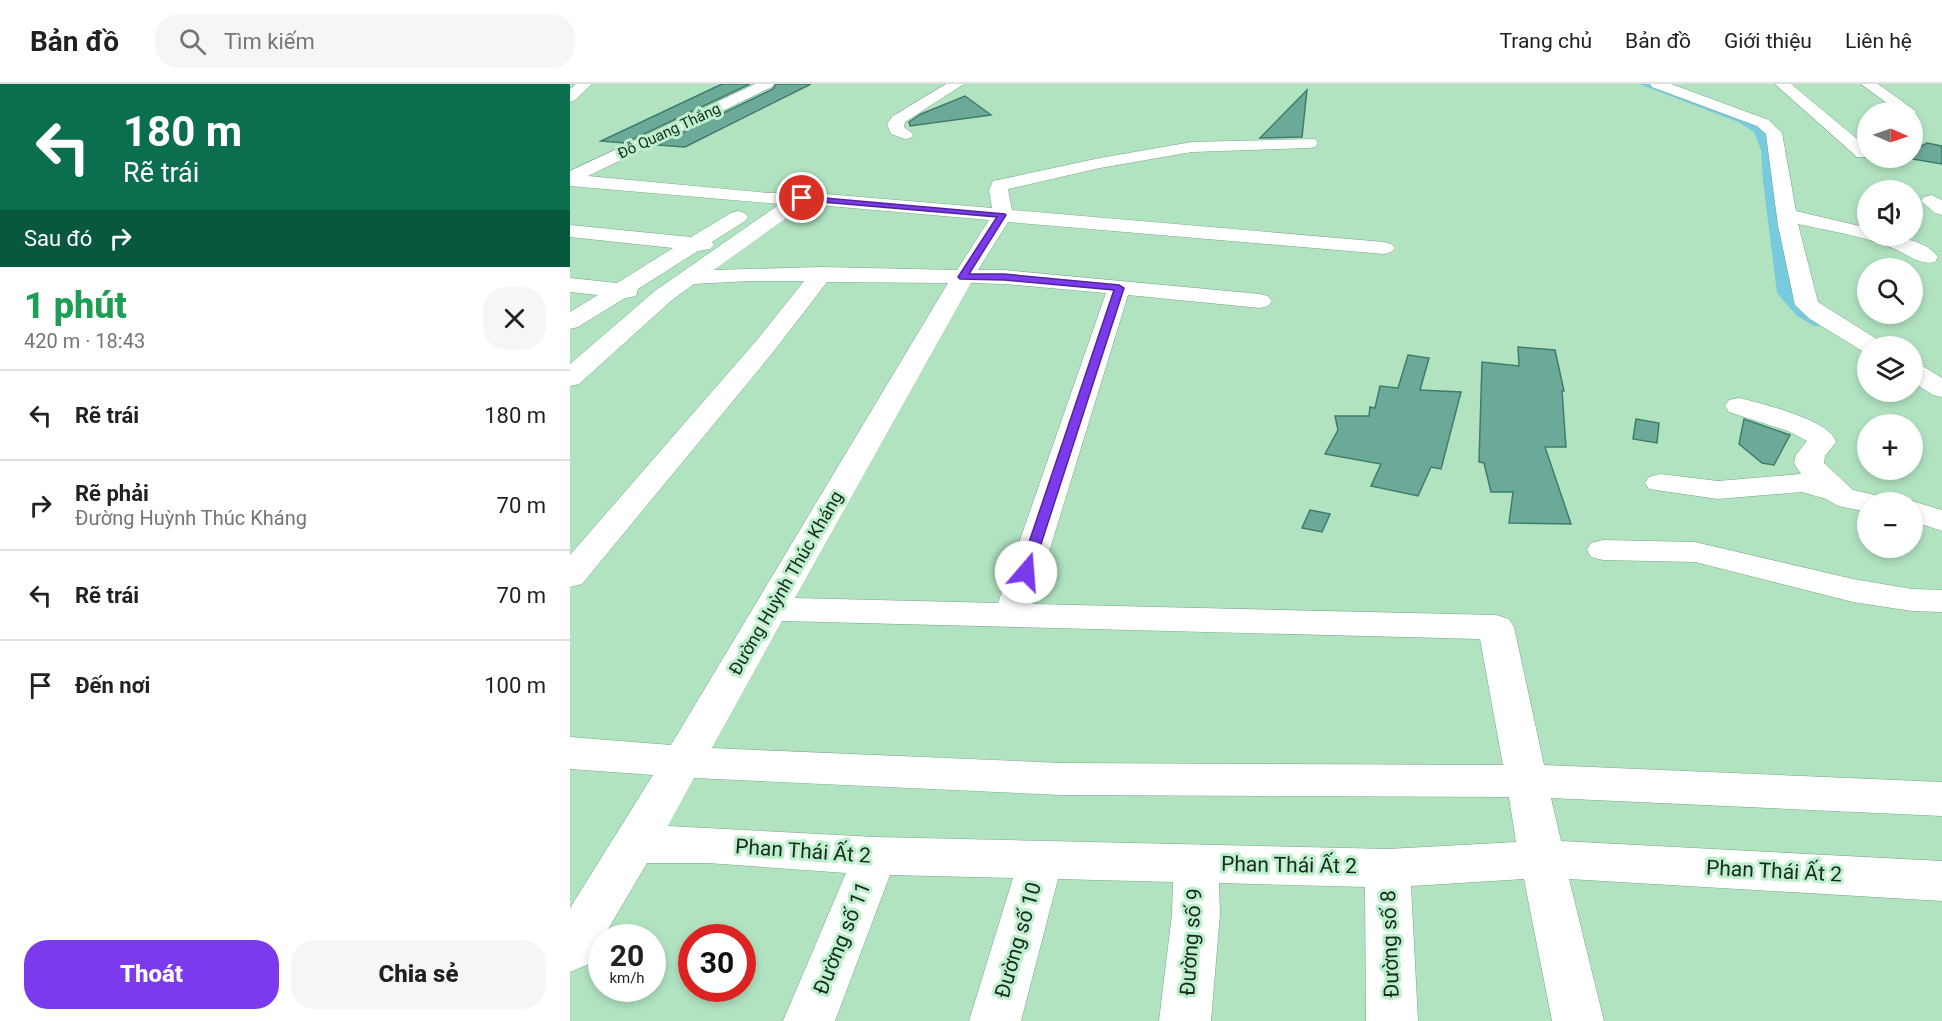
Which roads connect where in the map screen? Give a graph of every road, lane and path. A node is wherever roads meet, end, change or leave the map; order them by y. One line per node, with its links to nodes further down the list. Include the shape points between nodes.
1 (585, 84): 8 (street)
2 (767, 84): 21 (street, Đỗ Quang Thắng)
3 (957, 84): 17 (street, via 899,119 895,124)
4 (1657, 84): 9 (street)
5 (1687, 84): 9 (street)
6 (1782, 84): 15 (street)
7 (1868, 84): 10 (street)
8 (570, 97)
9 (1700, 99): 12 (street)
10 (1890, 102)
11 (1236, 127): 19 (street)
12 (1767, 127): 13 (street); 25 (street, via 1777,143)
13 (1789, 127)
14 (1812, 127): 15 (street)
15 (1834, 127): 16 (street); 20 (street)
16 (1856, 127)
17 (904, 134)
18 (1309, 143): 19 (street)
19 (1242, 146): 24 (street, via 1174,150 1010,182 1000,185 998,190)
20 (1857, 148)
21 (570, 179): 23 (street)
22 (802, 198): 23 (street); 24 (street); 30 (street)
23 (768, 199): 28 (street)
24 (1002, 215): 31 (street); 34 (street, Đường Huỳnh Thúc Kháng)
25 (1787, 215): 27 (street); 42 (street, via 1807,305)
26 (570, 231): 28 (street)
27 (1857, 232)
28 (696, 244): 30 (street); 38 (street)
29 (1906, 246): 32 (street)
30 (732, 247): 35 (street)
31 (1384, 248)
32 (1927, 257)
33 (821, 274): 34 (street); 35 (street); 55 (street)
34 (963, 277): 37 (street); 57 (street, Đường Huỳnh Thúc Kháng)
35 (689, 278): 39 (street)
36 (570, 285): 38 (street)
37 (1119, 288): 40 (street); 58 (street)
38 (620, 290): 39 (street); 41 (street)
39 (664, 295): 44 (street)
40 (1260, 301)
41 (570, 322)
42 (1857, 338)
43 (570, 351): 44 (street)
44 (596, 354): 45 (street)
45 (570, 378)
46 (1923, 378): 47 (street)
47 (1942, 389)
48 (1739, 406): 50 (street, via 1798,425 1821,437 1822,442 1809,463)
49 (1660, 483): 50 (street, via 1718,490 1804,483)
50 (1834, 492): 51 (street)
51 (1857, 502)
52 (1923, 514): 53 (street)
53 (1942, 521)
54 (1603, 550): 56 (street, via 1706,553 1837,588)
55 (570, 576)
56 (1942, 601)
57 (771, 609): 58 (street); 60 (street, Đường Huỳnh Thúc Kháng)
58 (1012, 615): 61 (street, via 1496,627)
59 (570, 753): 60 (street)
60 (681, 762): 61 (street, via 1062,779); 63 (street, Đường Huỳnh Thúc Kháng)
61 (1528, 781): 62 (street); 66 (street)
62 (1942, 799)
63 (635, 844): 64 (street, Phan Thái Ất 2); 70 (street, Đường Huỳnh Thúc Kháng)
64 (875, 856): 65 (street, Phan Thái Ất 2); 71 (street, Đường số 11)
65 (1041, 859): 67 (street, Phan Thái Ất 2); 72 (street, Đường số 10)
66 (1542, 859): 68 (street, Phan Thái Ất 2); 69 (street, Phan Thái Ất 2); 75 (street)
67 (1196, 863): 68 (street, Phan Thái Ất 2); 73 (street, Đường số 9, via 1196,915)
68 (1388, 868): 74 (street, Đường số 8)
69 (1942, 880)
70 (570, 950)
71 (809, 1021)
72 (995, 1021)
73 (1185, 1021)
74 (1392, 1021)
75 (1578, 1021)

